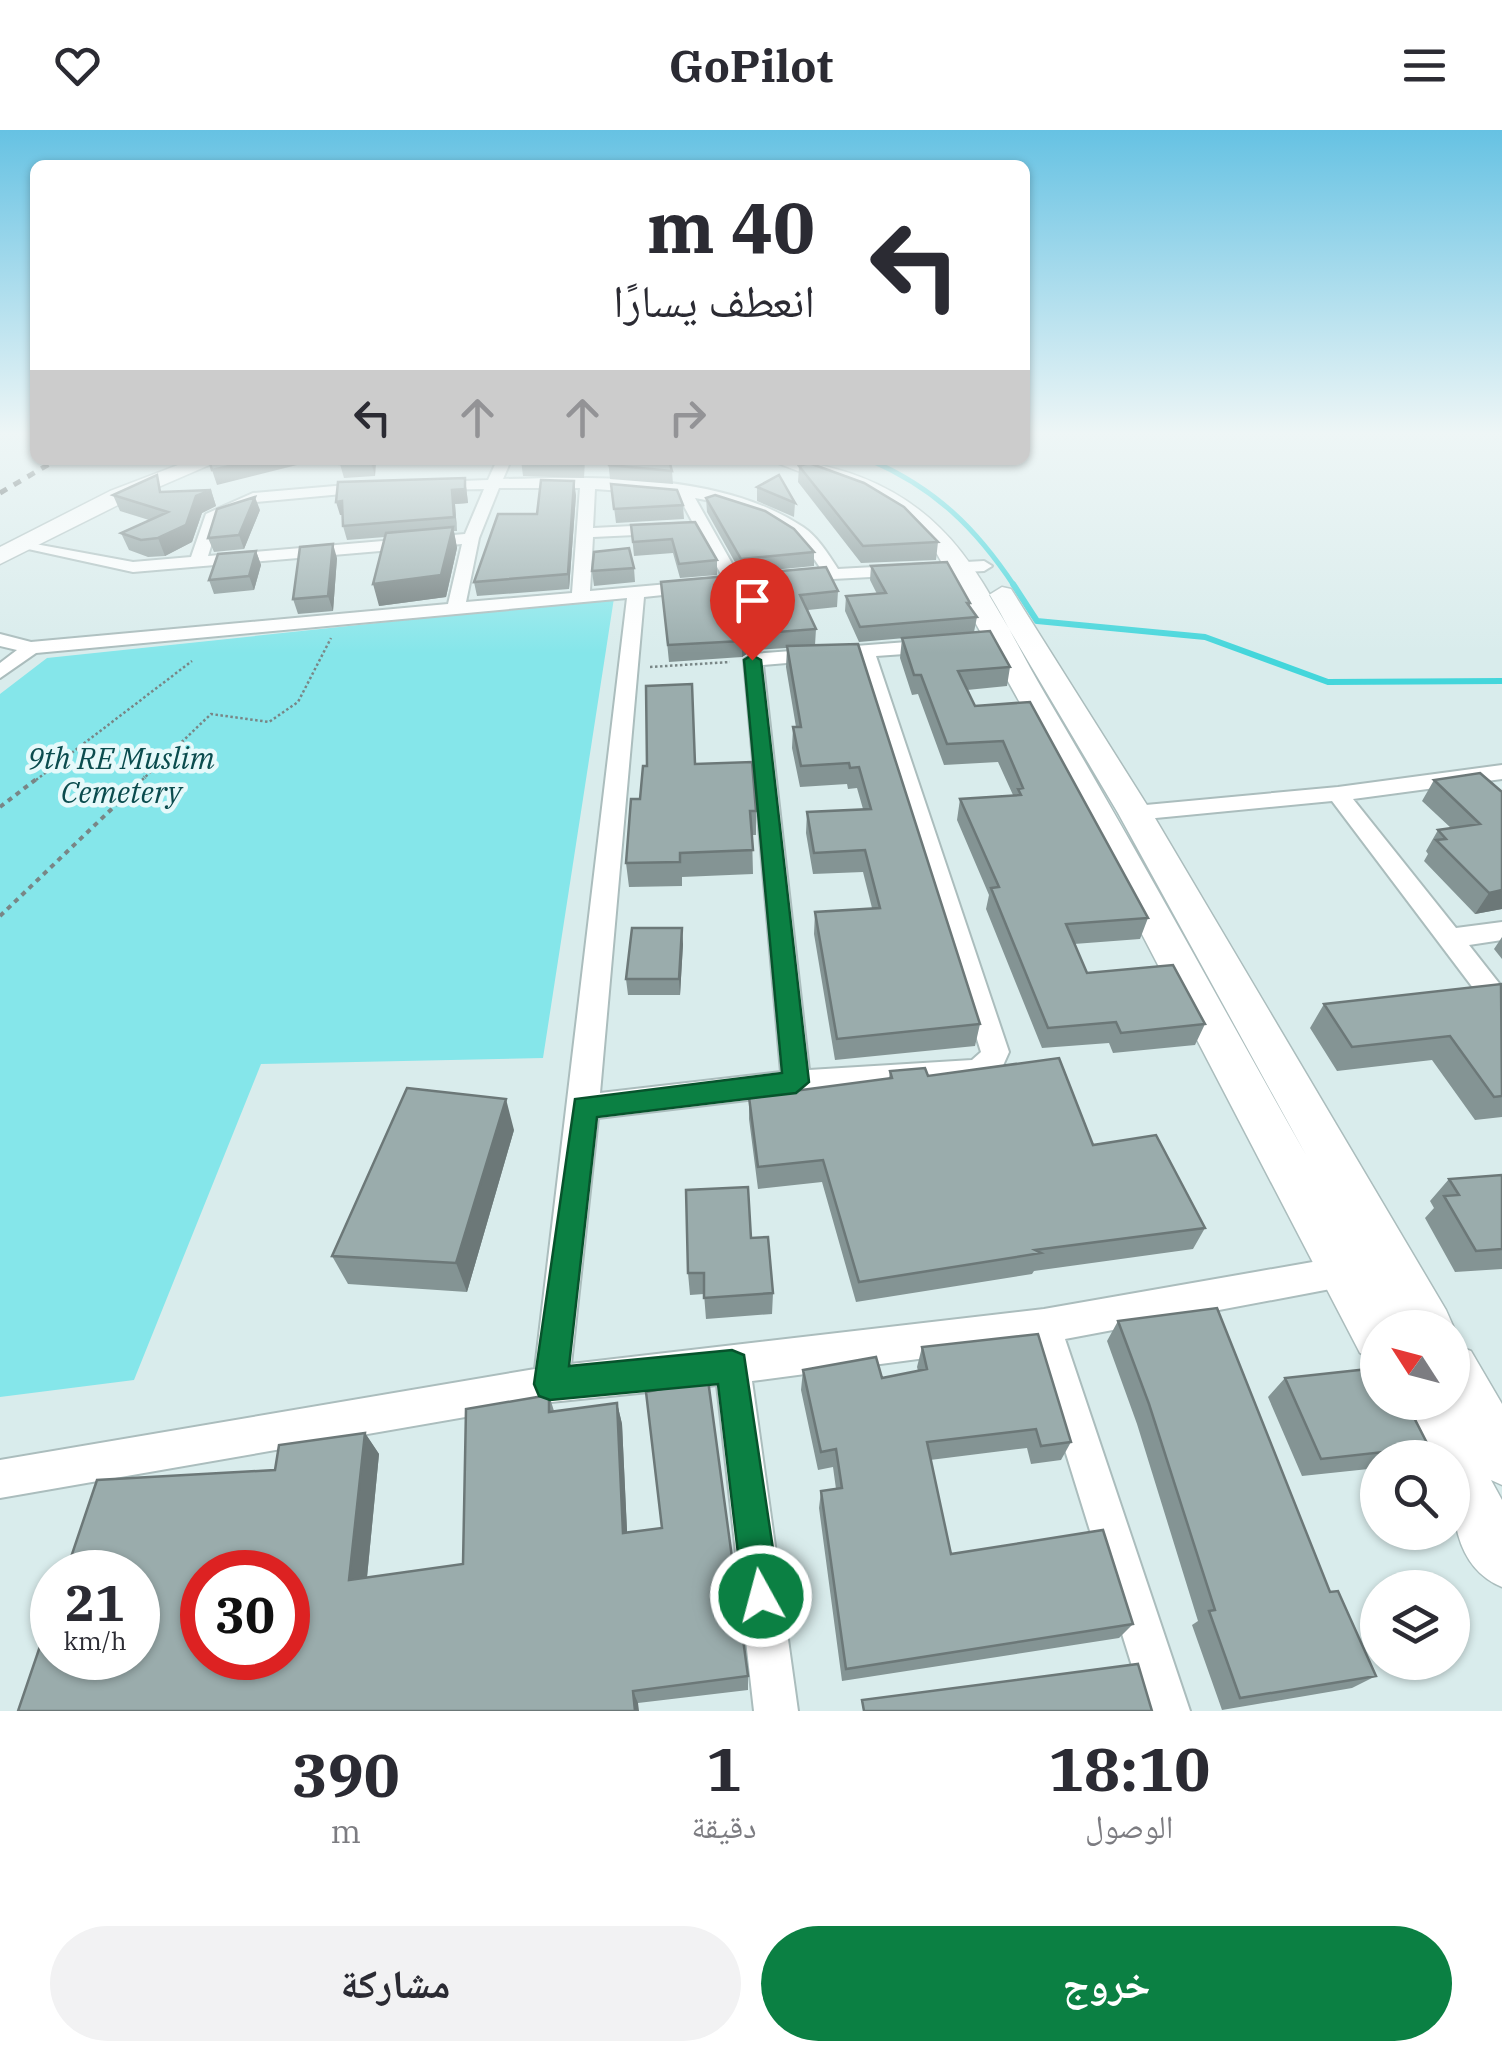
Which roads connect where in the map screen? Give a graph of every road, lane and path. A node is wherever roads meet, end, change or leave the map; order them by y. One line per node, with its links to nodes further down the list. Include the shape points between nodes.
1 (75, 506): 13 (street)
2 (99, 506): 14 (street)
3 (231, 506): 16 (street, via 212,517)
4 (486, 506): 12 (street)
5 (587, 506): 11 (street)
6 (692, 506): 10 (street)
7 (743, 506): 18 (street, via 784,522 813,544)
8 (898, 506): 17 (street)
9 (926, 506): 17 (street, via 960,533)
10 (704, 528): 11 (street); 20 (street, via 744,582)
11 (586, 533): 21 (street)
12 (471, 538): 16 (street); 22 (street)
13 (0, 544)
14 (25, 544): 15 (street); 16 (street, via 120,566)
15 (0, 558)
16 (198, 562)
17 (970, 566): 18 (street); 25 (street); 35 (street)
18 (832, 572): 19 (street)
19 (773, 578)
20 (636, 592): 21 (street); 30 (street)
21 (581, 596): 22 (street)
22 (456, 609): 26 (street)
23 (331, 638): 36 (path, via 298,702 269,722 211,714)
24 (0, 640): 26 (street)
25 (980, 642): 27 (street); 42 (street)
26 (31, 648): 31 (street)
27 (866, 653): 28 (street); 40 (street, via 995,1052 978,1072)
28 (752, 660): 30 (path); 40 (street)
29 (192, 661): 34 (path)
30 (630, 669): 41 (street)
31 (0, 672)
32 (1502, 772): 33 (street)
33 (1338, 794): 35 (street); 38 (street)
34 (0, 806)
35 (1136, 813): 44 (street)
36 (0, 916)
37 (1502, 931): 38 (street)
38 (1450, 938): 39 (street)
39 (1502, 1006)
40 (796, 1082): 41 (street)
41 (584, 1107): 47 (street)
42 (1341, 1272): 43 (street); 45 (street)
43 (1363, 1310)
44 (1418, 1310)
45 (1044, 1326): 46 (street); 54 (street)
46 (732, 1366): 47 (street); 53 (street)
47 (550, 1384): 50 (street)
48 (1470, 1402): 49 (street)
49 (1502, 1458)
50 (0, 1478)
51 (1470, 1500): 52 (street)
52 (1502, 1557)
53 (776, 1711)
54 (1168, 1711)

